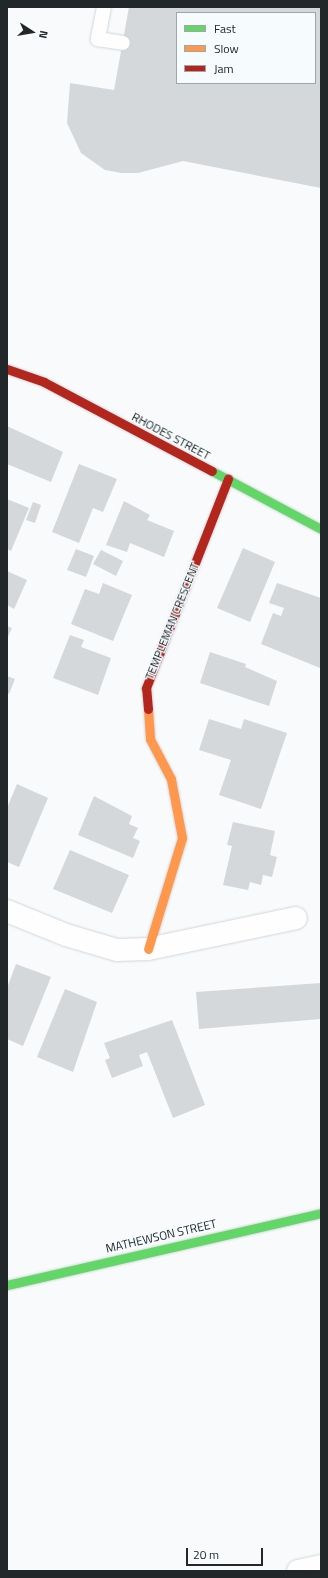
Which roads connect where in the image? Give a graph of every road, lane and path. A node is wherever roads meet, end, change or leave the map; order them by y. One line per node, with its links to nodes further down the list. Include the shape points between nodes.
1 (104, 7): 2 (lane, via 98,39)
2 (123, 43)
3 (7, 369): 4 (street, RHODES STREET, via 44,382)
4 (228, 480): 5 (street, RHODES STREET); 8 (street, TEMPLEMAN CRESCENT, via 146,688 150,739 171,779 182,838)
5 (321, 528)
6 (7, 911): 8 (street, via 66,935 117,950)
7 (296, 918): 8 (street)
8 (148, 949)
9 (321, 1213): 10 (street, MATHEWSON STREET)
10 (7, 1285)
11 (321, 1566): 12 (street)
12 (298, 1571)

